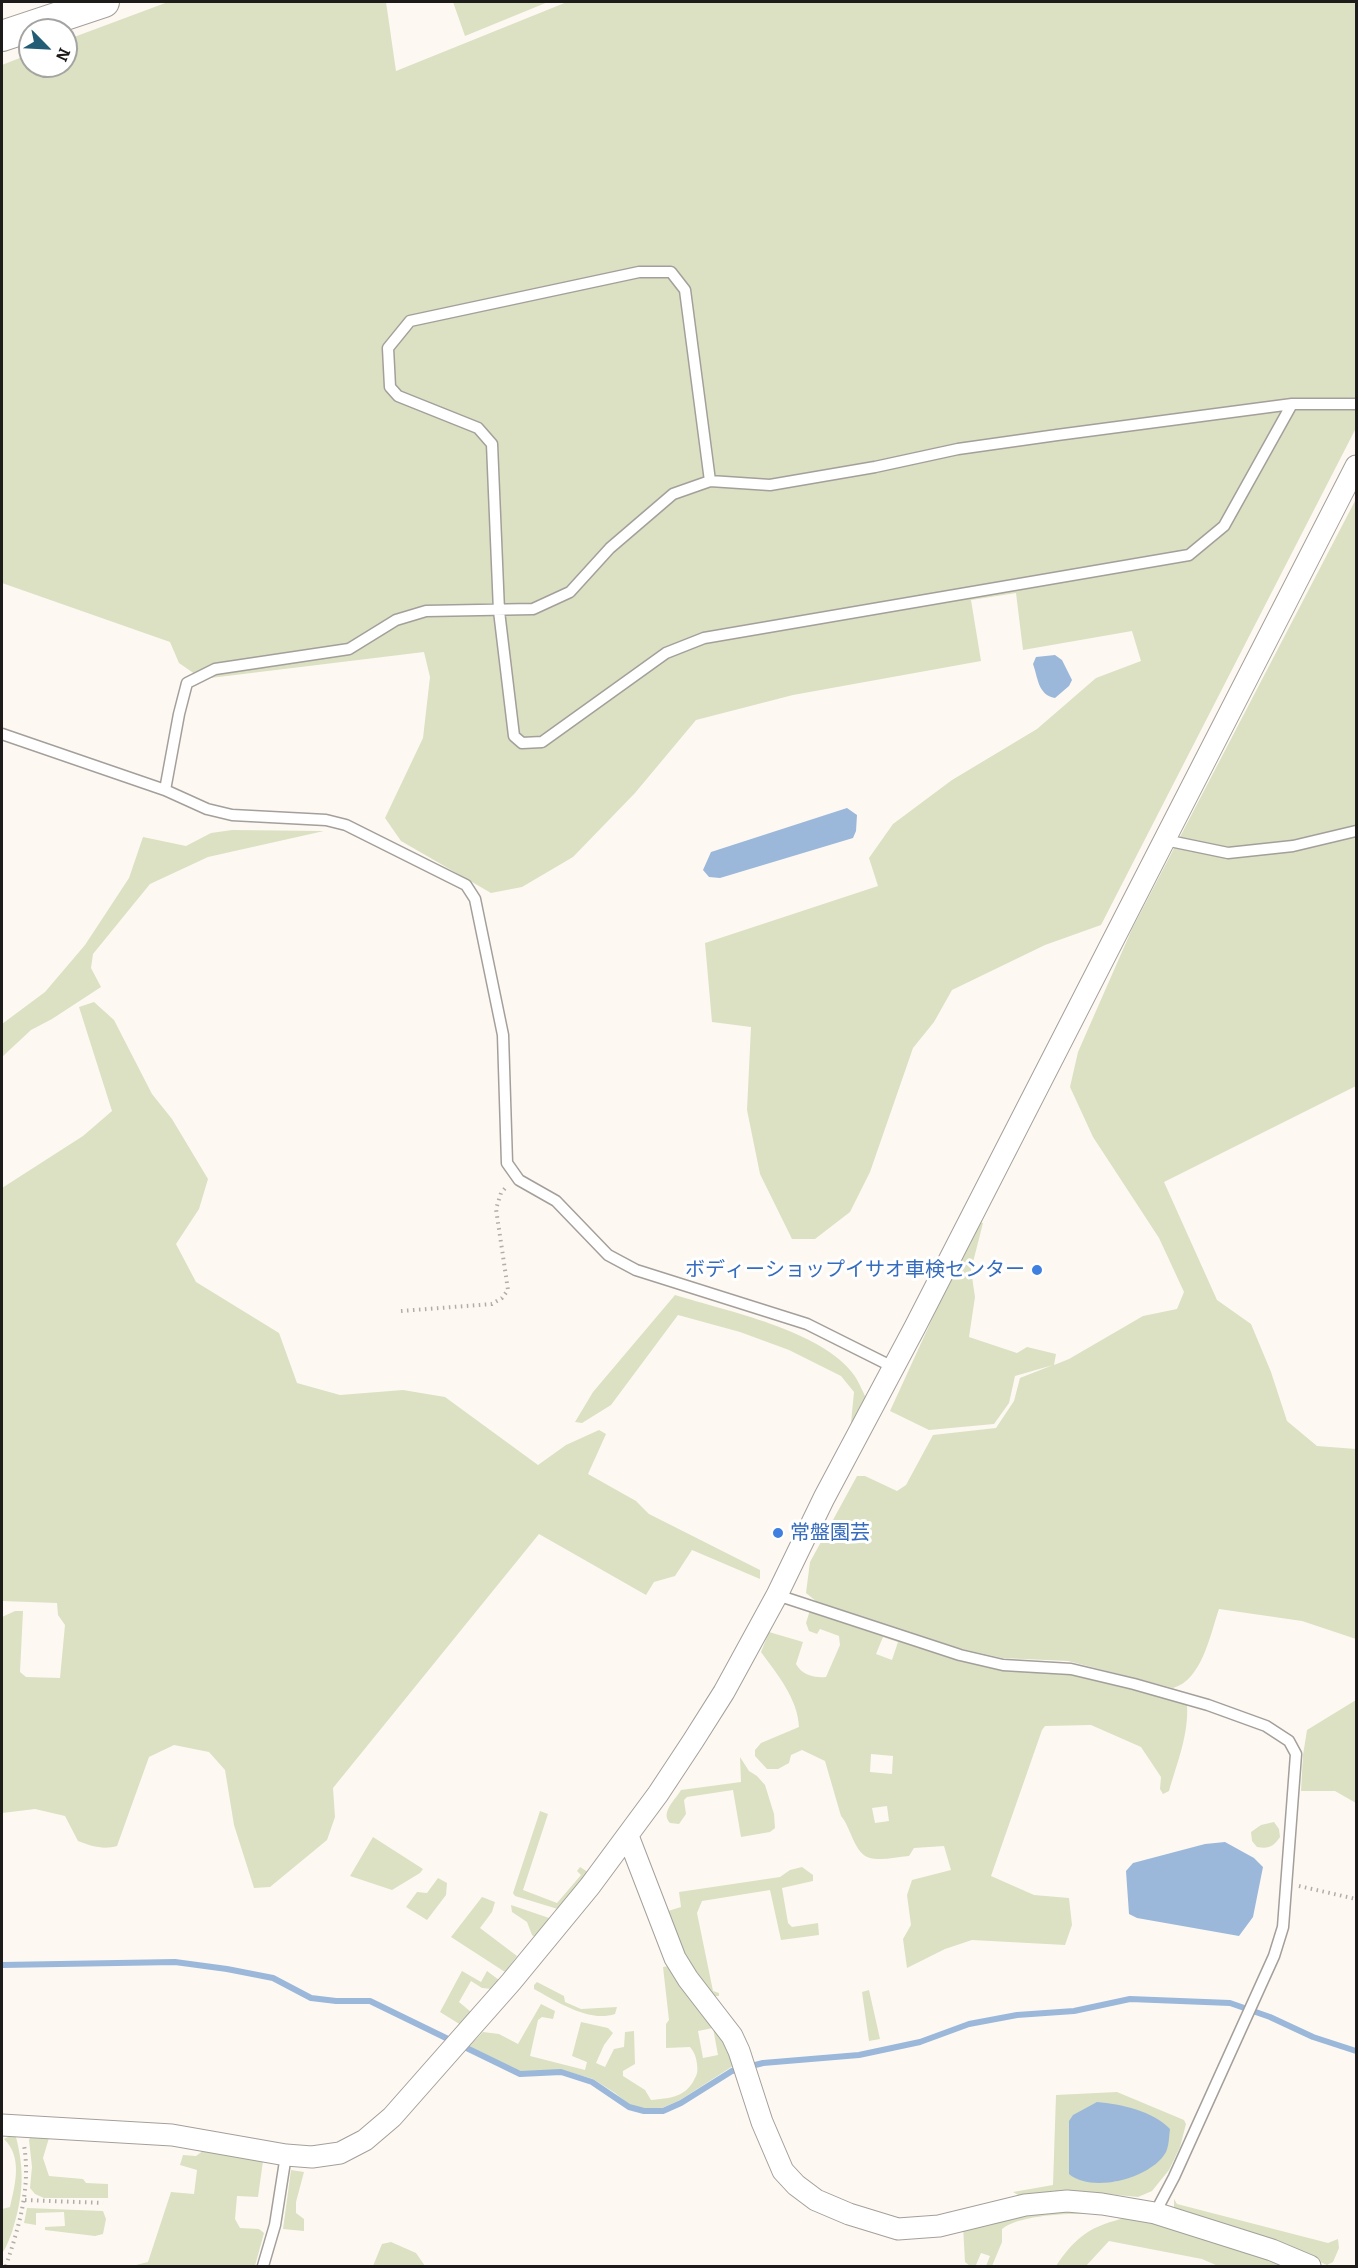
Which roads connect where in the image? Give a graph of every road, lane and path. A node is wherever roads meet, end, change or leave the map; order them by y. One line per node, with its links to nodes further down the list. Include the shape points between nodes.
1 (104, 2): 2 (main road)
2 (2, 36)
3 (1292, 404): 4 (lane); 6 (lane, via 958,449 780,484); 7 (lane, via 1224,526 1189,555 704,638 666,653 542,742 522,744 514,736)
4 (1356, 404)
5 (1356, 466): 11 (street)
6 (710, 481): 7 (lane, via 673,494 610,548 570,592 533,609); 7 (lane, via 685,290 671,272 639,272 410,321 388,348 390,387 398,396 478,428 492,444)
7 (499, 611): 9 (lane, via 426,611 396,620 349,650 215,669 197,676 187,682)
8 (2, 734): 9 (lane)
9 (165, 790): 12 (lane, via 207,809 232,815 326,820 346,825 466,885 475,899 503,1035 507,1163)
10 (1356, 831): 11 (lane, via 1293,846 1228,853)
11 (1165, 840): 14 (street)
12 (516, 1177): 13 (path, via 501,1192 496,1209 508,1290 502,1298 492,1304); 14 (lane, via 556,1202 608,1255 636,1270 807,1324)
13 (401, 1311)
14 (893, 1367): 15 (street)
15 (777, 1595): 16 (street, via 724,1692); 17 (lane, via 960,1655 1003,1665 1071,1669 1124,1681 1266,1726 1289,1741 1296,1754)
16 (628, 1836): 20 (street, via 511,1982 392,2117 365,2140 340,2153); 23 (street, via 675,1958 732,2036 762,2122 783,2171 796,2186 816,2200 849,2214 898,2229 939,2226 1024,2205 1067,2201)
17 (1286, 1883): 18 (path); 23 (lane, via 1283,1927 1274,1956)
18 (1356, 1899)
19 (11, 2126): 20 (street, via 172,2135); 21 (path, via 27,2176)
20 (286, 2155): 25 (lane, via 275,2225)
21 (25, 2200): 22 (path); 24 (path)
22 (103, 2203)
23 (1155, 2213): 26 (street)
24 (6, 2266)
25 (263, 2266)
26 (1310, 2266)

